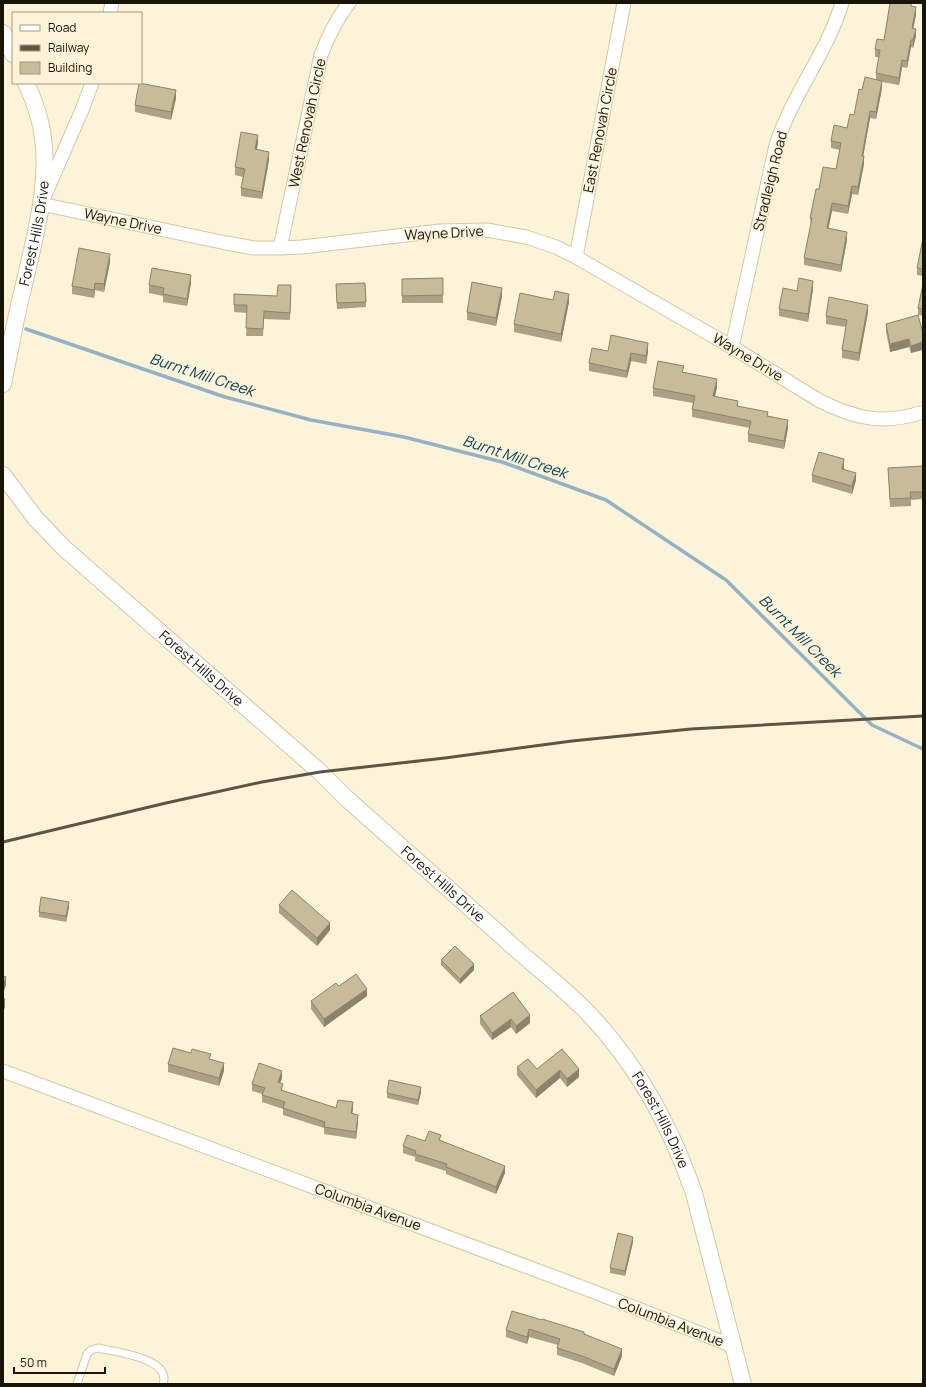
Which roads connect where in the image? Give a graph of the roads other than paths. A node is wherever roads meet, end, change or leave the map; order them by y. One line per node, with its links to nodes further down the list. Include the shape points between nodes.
1 (349, 3): 9 (street, West Renovah Circle, via 326,41 321,55)
2 (624, 3): 10 (street, East Renovah Circle)
3 (842, 3): 11 (street, Stradleigh Road, via 815,67 787,117 776,145)
4 (3, 33): 5 (street)
5 (12, 52)
6 (26, 84): 8 (street, Forest Hills Drive, via 35,103 44,139)
7 (92, 84): 8 (street)
8 (41, 204): 9 (street, Wayne Drive, via 226,244); 12 (street, Forest Hills Drive)
9 (280, 248): 10 (street, Wayne Drive, via 460,229 526,236)
10 (576, 257): 11 (street, Wayne Drive)
11 (732, 347): 13 (street, Wayne Drive, via 820,401 852,414 890,420)
12 (3, 384)
13 (923, 412)
14 (3, 475): 16 (street, Forest Hills Drive, via 36,519 65,549 314,766 346,798 572,998 607,1034 645,1086 675,1143 694,1193)
15 (3, 1071): 16 (street, Columbia Avenue)
16 (733, 1346): 19 (street, Forest Hills Drive)
17 (77, 1384): 18 (lane, via 87,1354 98,1348 147,1360 158,1366 164,1373)
18 (163, 1384)
19 (743, 1384)

